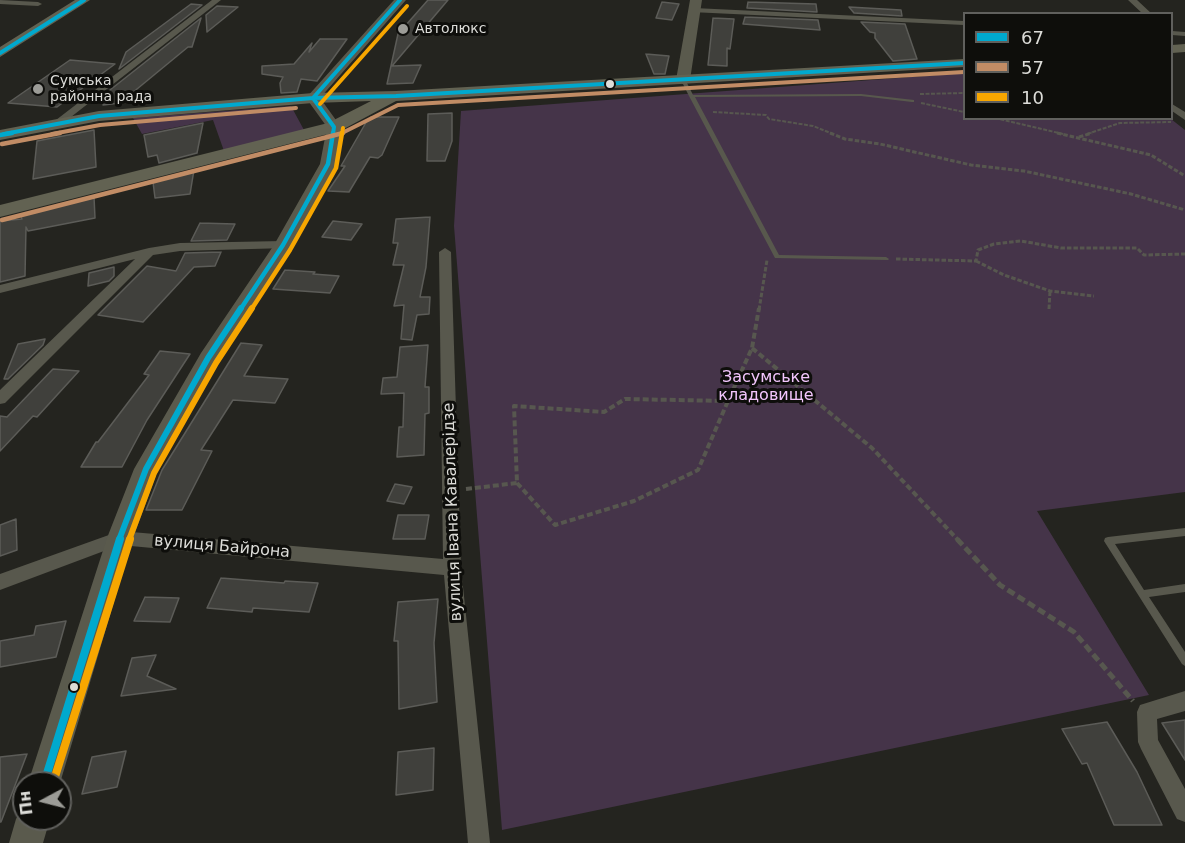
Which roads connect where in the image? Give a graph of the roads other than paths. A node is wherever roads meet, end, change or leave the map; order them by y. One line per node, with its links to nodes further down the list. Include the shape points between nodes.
1 (84, 0): 10 (main road)
2 (218, 0): 19 (street)
3 (400, 0): 15 (street)
4 (1132, 0): 8 (street)
5 (0, 2): 6 (street)
6 (38, 4)
7 (695, 5): 9 (street); 12 (street)
8 (1146, 12)
9 (963, 23)
10 (0, 53)
11 (963, 63): 12 (main road)
12 (683, 80): 13 (main road); 14 (lane)
13 (396, 96): 15 (main road); 20 (main road)
14 (691, 96): 16 (lane, via 861,95); 26 (lane, via 777,257)
15 (313, 98): 19 (main road); 20 (street)
16 (912, 101)
17 (1173, 108): 18 (street)
18 (1185, 117)
19 (59, 122): 21 (main road)
20 (334, 127): 22 (main road); 23 (street, via 328,164)
21 (0, 135)
22 (0, 211)
23 (283, 245): 24 (street, via 180,247); 30 (street, via 208,358 147,469)
24 (148, 252): 27 (street); 28 (street)
25 (445, 252): 31 (street, вулиця Івана Кавалерідзе)
26 (886, 259)
27 (0, 289)
28 (0, 399)
29 (1185, 532): 34 (lane, via 1108,541)
30 (120, 538): 31 (street, вулиця Байрона); 32 (street, вулиця Байрона); 37 (street)
31 (452, 568): 39 (street, вулиця Івана Кавалерідзе)
32 (0, 582)
33 (1185, 588): 34 (lane)
34 (1142, 594): 35 (lane)
35 (1185, 661)
36 (1185, 701): 38 (street, via 1147,712 1148,742)
37 (48, 771)
38 (1185, 811)
39 (479, 843)

